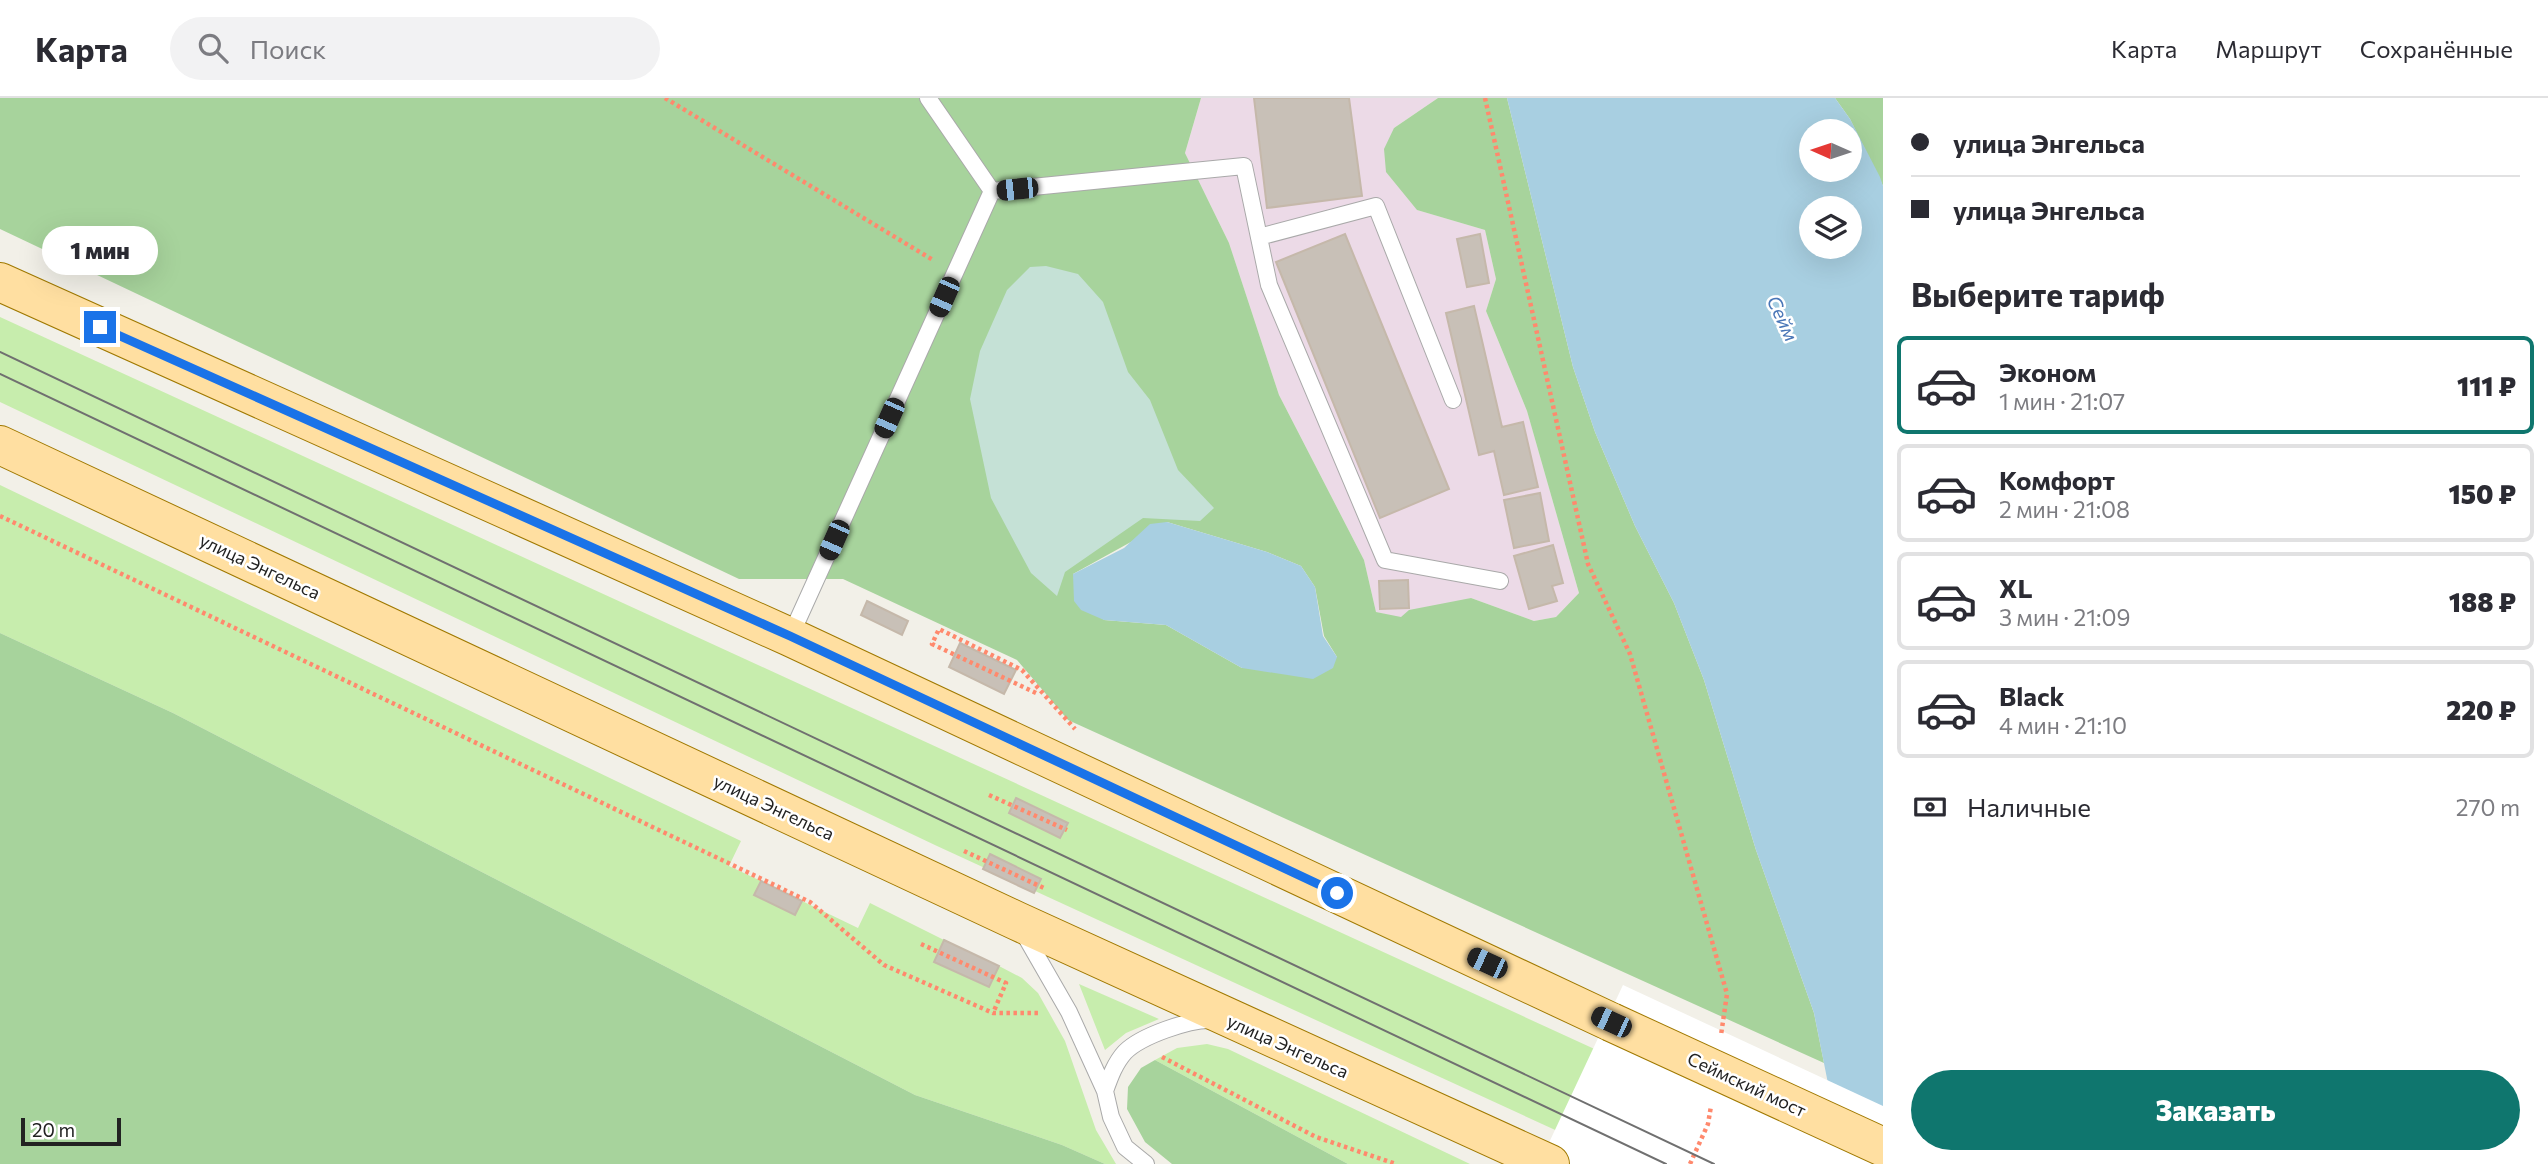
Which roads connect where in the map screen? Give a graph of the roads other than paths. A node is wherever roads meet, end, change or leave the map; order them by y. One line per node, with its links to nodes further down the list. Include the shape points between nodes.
1 (928, 98): 2 (lane)
2 (992, 191): 3 (lane, via 1244,166); 8 (lane)
3 (1259, 237): 5 (lane, via 1376,206); 7 (lane, via 1269,285 1385,560)
4 (0, 282): 8 (main road)
5 (1453, 400)
6 (0, 444): 9 (main road, улица Энгельса)
7 (1500, 581)
8 (790, 636): 12 (main road, Сеймский мост, bridge)
9 (1017, 921): 10 (main road, улица Энгельса); 11 (lane, via 1069,1012)
10 (1234, 1022): 11 (lane, via 1205,1020 1180,1025 1137,1044 1119,1059); 14 (main road, улица Энгельса)
11 (1105, 1091): 13 (lane, via 1125,1147)
12 (1883, 1147)
13 (1146, 1164)
14 (1550, 1164)

